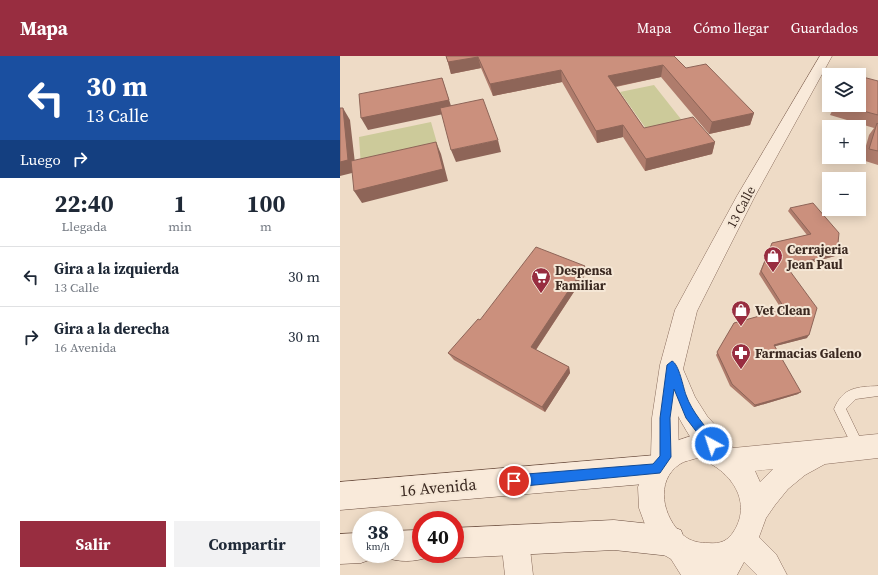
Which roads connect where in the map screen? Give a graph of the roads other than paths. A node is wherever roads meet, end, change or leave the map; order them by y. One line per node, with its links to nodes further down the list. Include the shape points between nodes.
1 (826, 56): 2 (street, 13 Calle, via 746,196 686,310)
2 (672, 365): 5 (street, 13 Calle, via 681,398 690,414 704,434); 6 (street, 13 Calle)
3 (878, 391): 4 (lane, via 850,394 840,409)
4 (860, 448): 5 (street); 8 (street, via 826,452 793,468 765,495)
5 (726, 457): 6 (street, via 697,446 675,451); 8 (street, via 741,471 748,484 753,499)
6 (661, 463): 7 (street, 16 Avenida); 12 (street, via 651,488 652,509 660,530)
7 (340, 496)
8 (753, 514): 11 (street, via 752,524)
9 (516, 540): 10 (street); 12 (street, via 614,535); 15 (street)
10 (464, 543)
11 (741, 545): 12 (street, via 728,555 706,559 694,557); 17 (street, via 730,557); 18 (street, via 766,564)
12 (676, 547): 16 (street)
13 (352, 548): 14 (street)
14 (340, 549)
15 (519, 575)
16 (698, 575)
17 (723, 575)
18 (773, 575)

